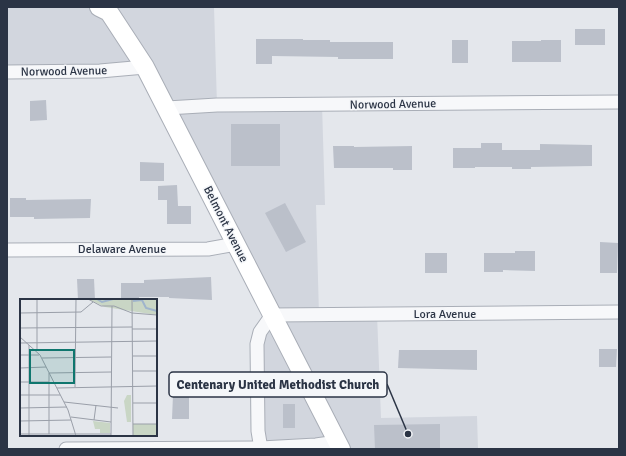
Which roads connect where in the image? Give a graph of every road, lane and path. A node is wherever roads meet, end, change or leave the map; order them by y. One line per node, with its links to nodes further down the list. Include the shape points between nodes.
1 (105, 8): 2 (main road, Belmont Avenue)
2 (145, 67): 3 (street, Norwood Avenue, via 100,71); 5 (main road, Belmont Avenue)
3 (7, 72)
4 (619, 102): 5 (street, Norwood Avenue, via 202,105)
5 (167, 108): 6 (main road, Belmont Avenue)
6 (236, 244): 7 (street, Delaware Avenue, via 208,248); 9 (main road, Belmont Avenue)
7 (7, 250)
8 (619, 312): 9 (street, Lora Avenue)
9 (272, 315): 10 (main road, Belmont Avenue); 11 (street, via 260,332 257,344 258,431)
10 (339, 445): 11 (street)
11 (261, 448): 12 (street)
12 (66, 449)

